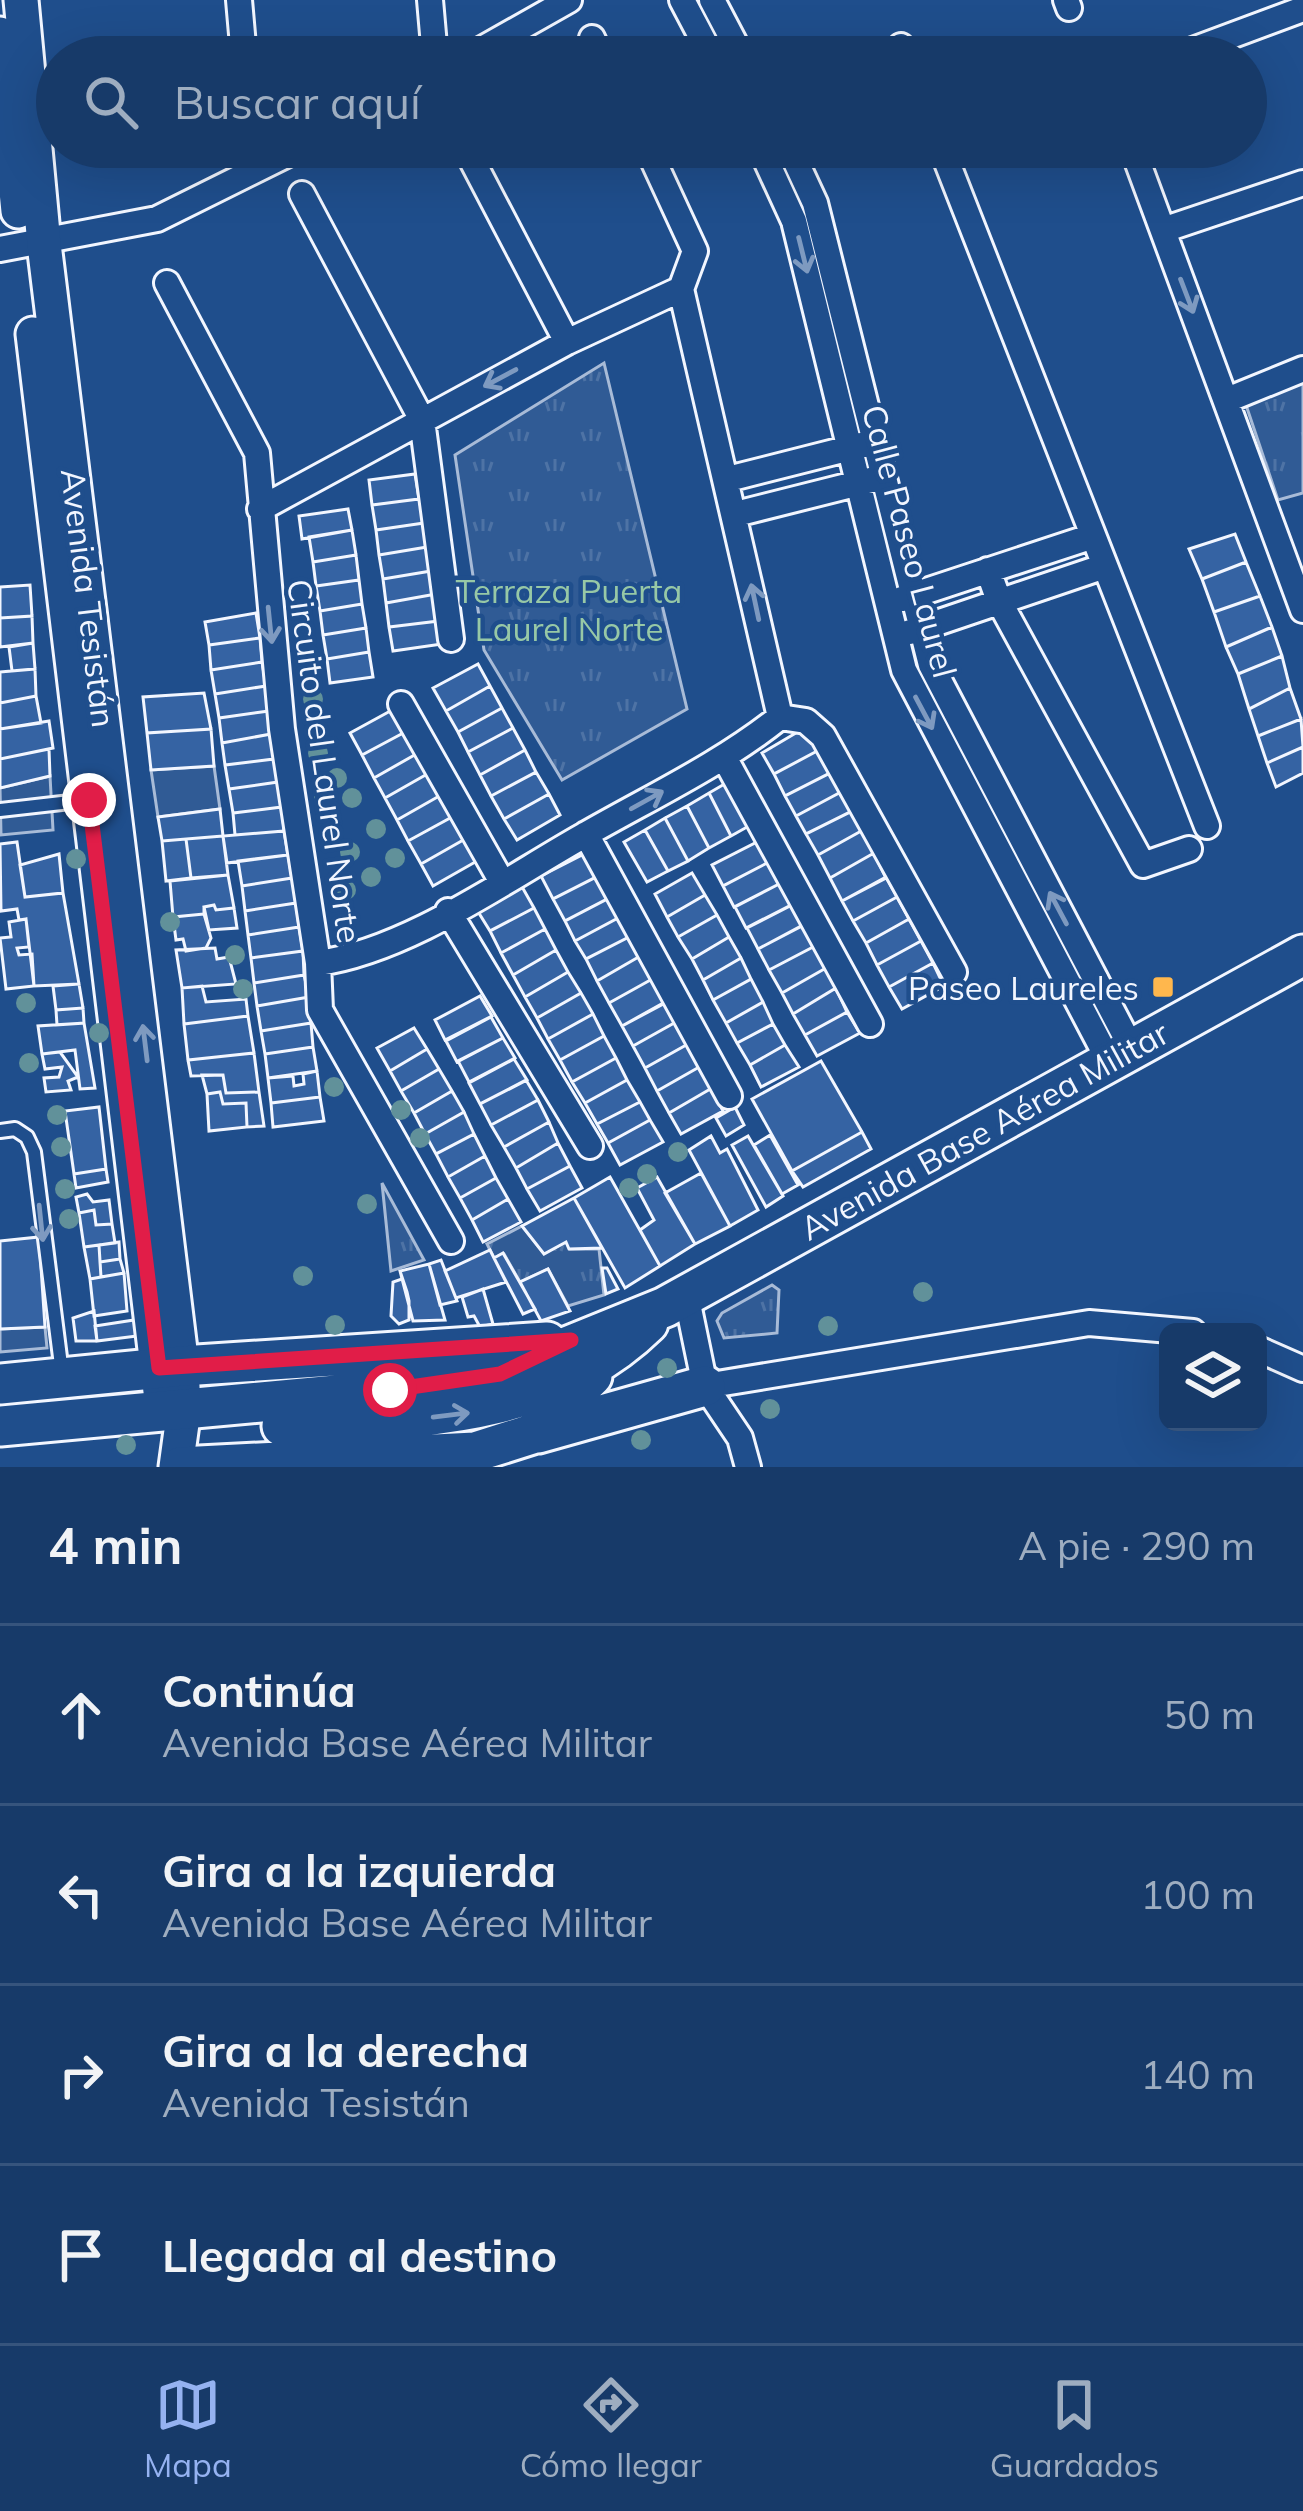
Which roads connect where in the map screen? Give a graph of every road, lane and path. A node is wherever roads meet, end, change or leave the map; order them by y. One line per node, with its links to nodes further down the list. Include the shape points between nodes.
1 (21, 0): 25 (street, Avenida Tesistán)
2 (239, 0): 9 (street)
3 (430, 0): 10 (street)
4 (569, 0): 11 (street)
5 (682, 0): 12 (street)
6 (712, 0): 13 (street)
7 (1303, 9): 14 (street)
8 (0, 34): 25 (street, Avenida Tesistán)
9 (242, 36)
10 (433, 36)
11 (505, 36)
12 (701, 36)
13 (731, 36)
14 (1230, 36)
15 (240, 168): 25 (street, via 157,219)
16 (476, 168): 28 (street)
17 (657, 168): 27 (street, via 695,250)
18 (770, 168): 32 (street, Calle Paseo Laurel, one-way to 32, via 794,220)
19 (799, 168): 32 (street, Calle Paseo Laurel, via 815,203)
20 (949, 168): 37 (street)
21 (1140, 168): 24 (street)
22 (1303, 183): 24 (street)
23 (302, 194): 31 (street)
24 (1162, 230): 30 (street, one-way to 30)
25 (22, 247): 48 (street, Avenida Tesistán); 69 (street, Avenida Tesistán, one-way to 25)
26 (167, 283): 35 (street, Circuito del Laurel Norte, via 256,453)
27 (681, 290): 28 (street); 33 (street)
28 (567, 342): 31 (street, one-way to 31)
29 (1303, 369): 30 (street)
30 (1227, 400): 42 (street)
31 (422, 421): 35 (street); 44 (street)
32 (863, 445): 33 (street); 34 (street, Calle Paseo Laurel)
33 (728, 479): 36 (street)
34 (871, 480): 36 (street); 40 (street, Calle Paseo Laurel)
35 (260, 508): 56 (street, Circuito del Laurel Norte, one-way to 56, via 282,729)
36 (736, 514): 46 (street, one-way to 36)
37 (1093, 536): 38 (street); 39 (street)
38 (1105, 566): 41 (street); 50 (street)
39 (988, 570): 40 (street); 41 (street)
40 (901, 600): 43 (street, Calle Paseo Laurel)
41 (999, 601): 43 (street); 52 (street, via 1143,865)
42 (1303, 610)
43 (908, 632): 59 (street, Calle Paseo Laurel)
44 (451, 639)
45 (401, 704): 53 (street)
46 (780, 717): 47 (street, Circuito del Laurel Norte); 57 (street, via 806,721 824,736)
47 (724, 757): 51 (street, Circuito del Laurel Norte, one-way to 47); 58 (street)
48 (89, 800): 49 (lane); 69 (street, Avenida Tesistán)
49 (0, 810)
50 (1207, 826)
51 (586, 834): 53 (street, Circuito del Laurel Norte); 60 (street)
52 (1189, 849)
53 (502, 883): 54 (street, Circuito del Laurel Norte)
54 (448, 911): 56 (street, Circuito del Laurel Norte, via 363,954); 62 (street)
55 (1303, 956): 59 (main road, Avenida Base Aérea Militar)
56 (319, 963): 63 (street, via 320,1010)
57 (955, 972)
58 (870, 1024)
59 (1120, 1055): 64 (main road, Avenida Base Aérea Militar)
60 (729, 1096)
61 (0, 1132): 71 (lane, one-way to 71, via 14,1129 34,1152)
62 (590, 1146)
63 (451, 1241)
64 (675, 1300): 66 (main road, Avenida Base Aérea Militar); 67 (main road, Avenida Base Aérea Militar); 73 (street)
65 (1159, 1329): 73 (street, via 1089,1323)
66 (571, 1340): 69 (main road, Avenida Base Aérea Militar); 76 (main road, Avenida Base Aérea Militar, via 474,1381)
67 (616, 1352): 75 (main road, Avenida Base Aérea Militar); 76 (main road, Avenida Base Aérea Militar, one-way to 67, via 461,1415 517,1400)
68 (1267, 1353): 70 (street)
69 (171, 1367): 71 (main road, Avenida Base Aérea Militar); 76 (street, Avenida Tesistán)
70 (1303, 1370)
71 (62, 1378): 72 (main road, Avenida Base Aérea Militar)
72 (0, 1384)
73 (705, 1386): 75 (main road); 78 (street, via 740,1438)
74 (0, 1426): 76 (main road, Avenida Base Aérea Militar)
75 (532, 1434): 76 (main road, Avenida Base Aérea Militar, via 475,1452)
76 (173, 1441): 77 (main road, Avenida Base Aérea Militar)
77 (0, 1450)
78 (748, 1467)

